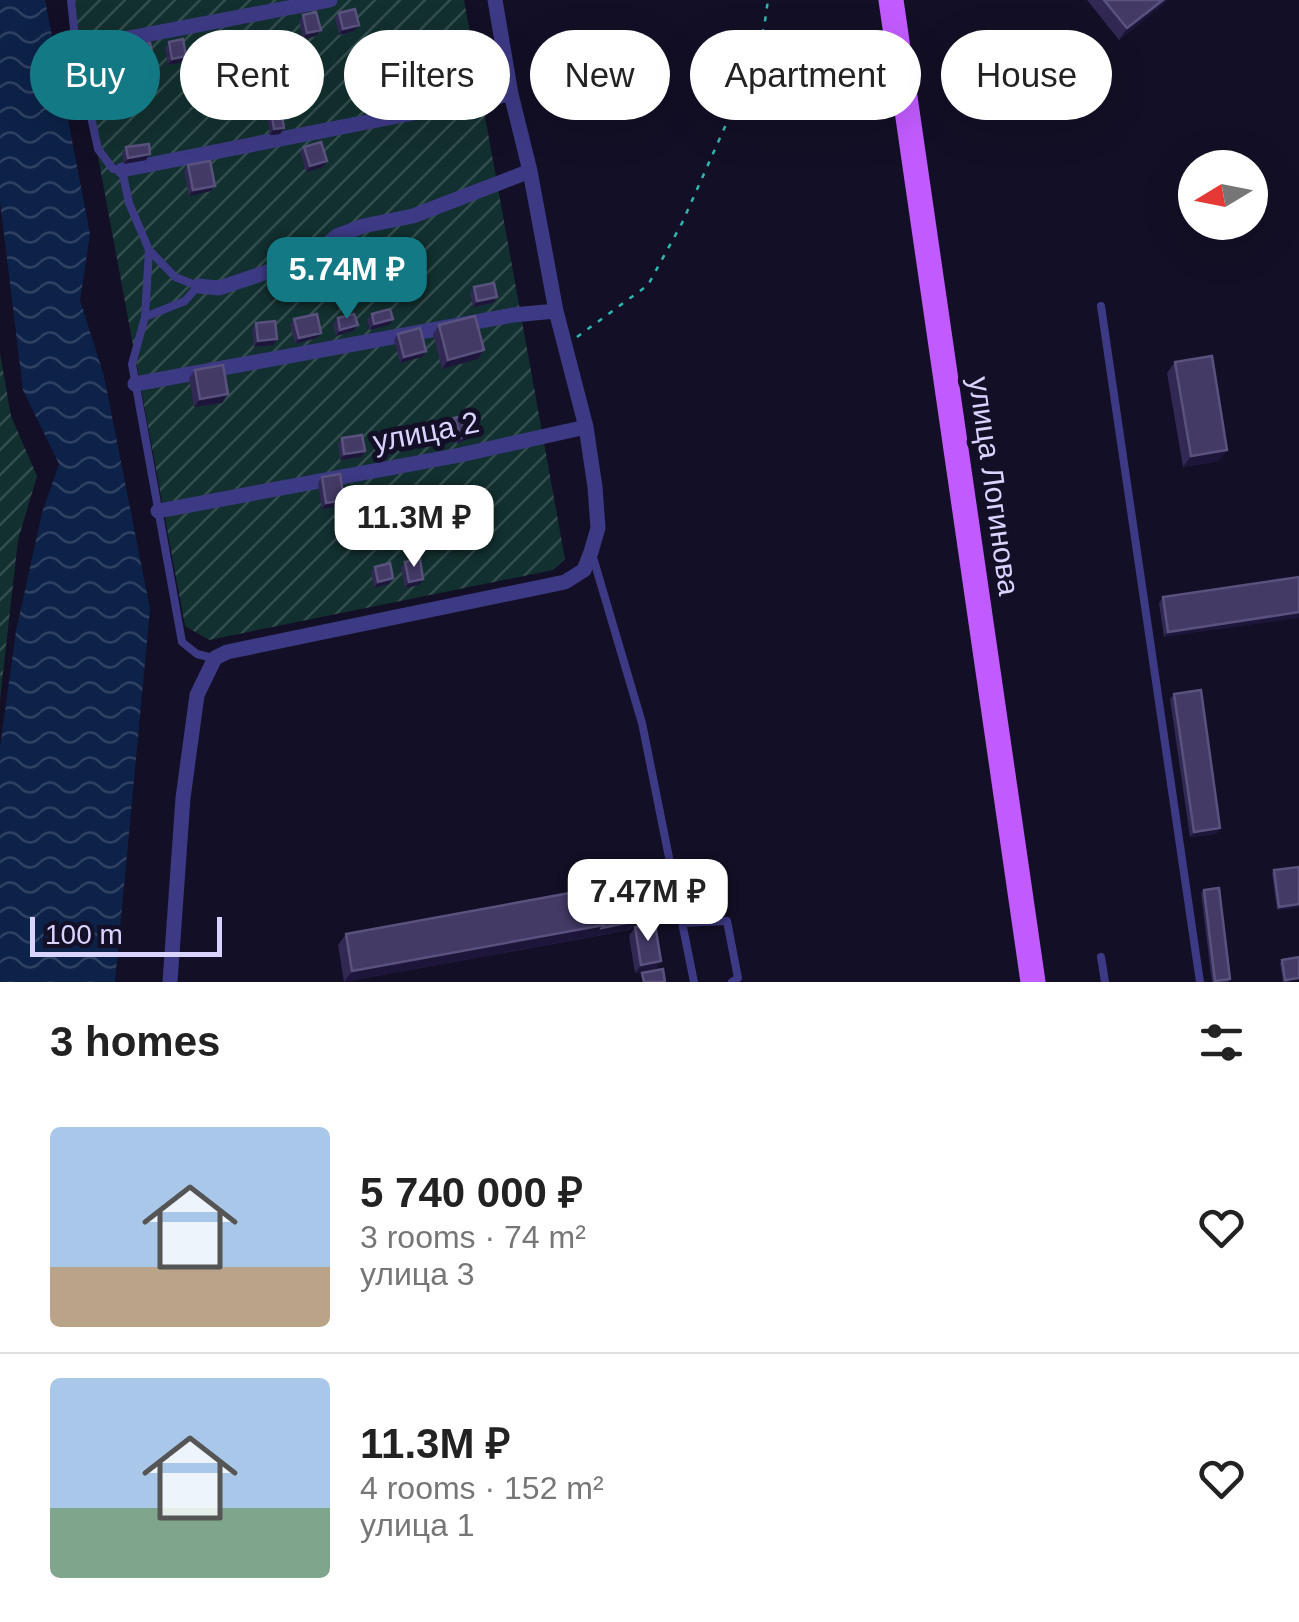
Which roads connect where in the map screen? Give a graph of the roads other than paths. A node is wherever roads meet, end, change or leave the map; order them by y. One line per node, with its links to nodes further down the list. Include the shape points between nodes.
1 (70, 0): 5 (lane)
2 (330, 0): 6 (street)
3 (495, 0): 7 (street)
4 (890, 0): 26 (main road, улица Логинова)
5 (74, 30)
6 (160, 32)
7 (511, 94): 9 (street); 10 (street)
8 (92, 120): 9 (lane, via 98,149 113,170)
9 (122, 170): 11 (lane)
10 (530, 171): 12 (street, via 413,216 337,236 310,258 218,288); 14 (street)
11 (148, 250): 12 (lane, via 175,277); 15 (lane)
12 (198, 286): 15 (lane, via 185,301)
13 (1101, 306): 28 (lane)
14 (556, 311): 16 (street); 17 (street)
15 (145, 316): 16 (lane, via 132,364)
16 (135, 384): 18 (lane)
17 (586, 426): 18 (street, улица 2); 19 (street, via 598,528)
18 (158, 511): 20 (lane, via 182,642 197,654)
19 (591, 552): 20 (street, via 584,570 565,582); 21 (lane, via 642,723)
20 (221, 655): 23 (street, via 196,695)
21 (682, 923): 24 (lane); 25 (lane, via 727,921 738,978)
22 (1101, 958): 27 (lane)
23 (170, 982)
24 (694, 982)
25 (732, 982)
26 (1032, 982)
27 (1105, 982)
28 (1200, 982)

